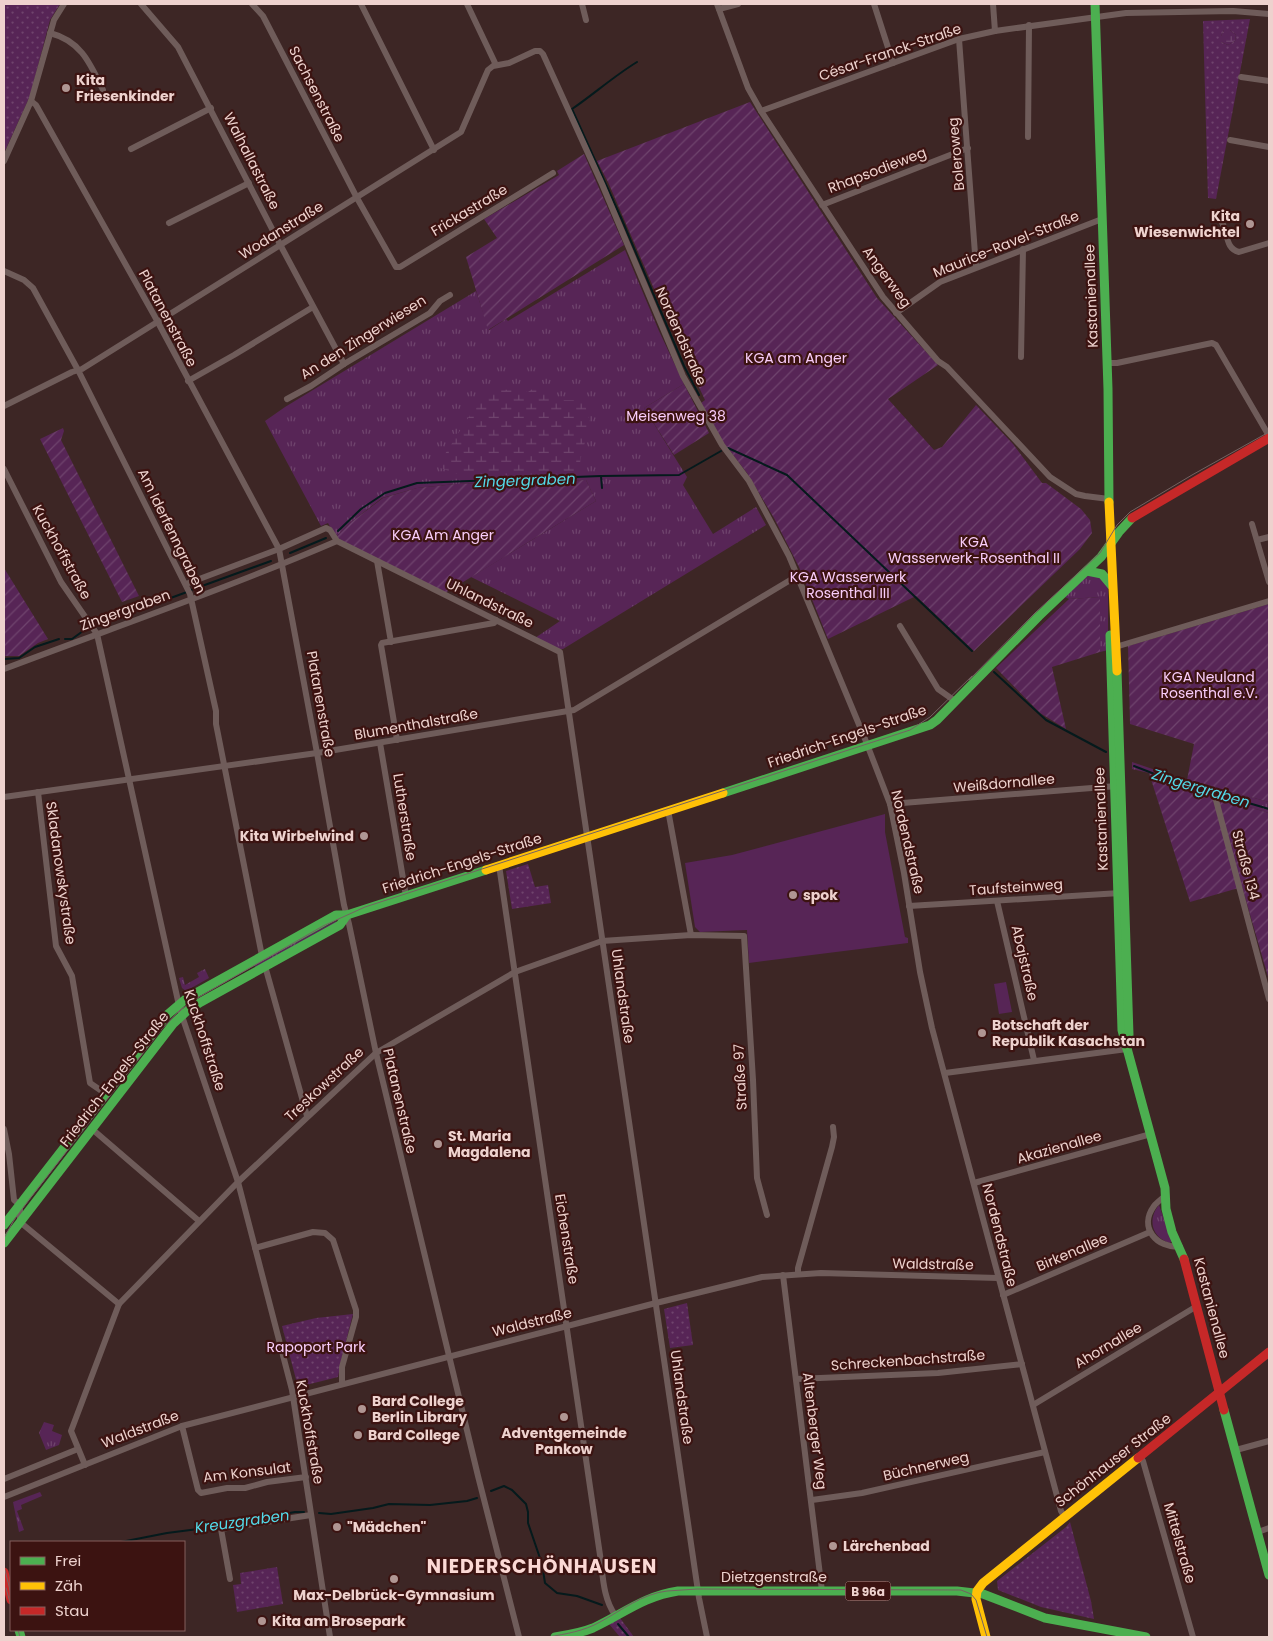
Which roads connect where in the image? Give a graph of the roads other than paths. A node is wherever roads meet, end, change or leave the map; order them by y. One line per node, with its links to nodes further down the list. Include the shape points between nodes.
1 (64, 4): 17 (street)
2 (141, 4): 25 (street, Walhallastraße, via 178,47)
3 (252, 4): 36 (street, Sachsenstraße, via 263,16)
4 (361, 4): 32 (street)
5 (467, 4): 20 (street)
6 (582, 4): 14 (street)
7 (738, 4): 11 (street)
8 (874, 4): 19 (street)
9 (993, 4): 16 (street)
10 (1095, 4): 13 (main road, Kastanienallee)
11 (718, 7): 26 (street, Angerweg, via 748,88)
12 (1269, 14): 13 (street, César-Franck-Straße, via 1200,11)
13 (1095, 17): 15 (street, César-Franck-Straße); 38 (main road, Kastanienallee)
14 (586, 20)
15 (1029, 25): 16 (street, César-Franck-Straße); 27 (street)
16 (996, 31): 18 (street, César-Franck-Straße)
17 (50, 33): 23 (street, via 76,46); 24 (street)
18 (959, 39): 19 (street, César-Franck-Straße); 30 (street, Boleroweg)
19 (893, 63): 26 (street, César-Franck-Straße)
20 (496, 65): 32 (street, Wodanstraße, via 488,70 461,132); 70 (street, Nordendstraße, via 509,63 535,51 543,54 683,376 722,445 749,481)
21 (1242, 77): 22 (street)
22 (1269, 82)
23 (103, 90)
24 (31, 101): 33 (street); 50 (street, Platanenstraße)
25 (211, 108): 31 (street); 35 (street, Walhallastraße)
26 (761, 111): 37 (street, Angerweg)
27 (1028, 137)
28 (1230, 140): 29 (street)
29 (1269, 147)
30 (968, 148): 37 (street, Rhapsodieweg); 45 (street, Boleroweg)
31 (131, 149)
32 (434, 150): 36 (street, Wodanstraße)
33 (4, 161)
34 (554, 173): 44 (street, Frickastraße)
35 (249, 183): 40 (street); 42 (street, Walhallastraße)
36 (356, 198): 42 (street, Wodanstraße); 44 (street, Sachsenstraße)
37 (822, 205): 49 (street, Angerweg)
38 (1102, 219): 43 (street, Maurice-Ravel-Straße); 52 (main road, Kastanienallee)
39 (1221, 221): 41 (street, via 1228,244 1236,252)
40 (169, 223)
41 (1269, 243)
42 (280, 244): 48 (street, Walhallastraße); 50 (street, Wodanstraße)
43 (1023, 249): 45 (street, Maurice-Ravel-Straße); 51 (street)
44 (397, 267)
45 (976, 267): 49 (street, Maurice-Ravel-Straße, via 940,282)
46 (4, 271): 54 (street, Am Iderfenngraben, via 33,288)
47 (450, 295): 53 (street, An den Zingerwiesen, via 430,313)
48 (313, 307): 53 (street, Walhallastraße); 55 (street)
49 (896, 313): 60 (street, Angerweg, via 1050,477 1076,494)
50 (156, 321): 54 (street, Wodanstraße); 55 (street, Platanenstraße)
51 (1021, 357)
52 (1107, 363): 58 (street, Friedrich-Engels-Straße, via 1212,343); 60 (main road, Kastanienallee)
53 (344, 364): 56 (street, An den Zingerwiesen)
54 (78, 370): 57 (street, Wodanstraße); 73 (street, Am Iderfenngraben)
55 (188, 381): 66 (street, Platanenstraße)
56 (287, 399)
57 (4, 406)
58 (1269, 437): 65 (main road, Friedrich-Engels-Straße, via 1137,514)
59 (4, 469): 77 (street, Kuckhoffstraße, via 61,582)
60 (1109, 499): 65 (main road, Kastanienallee)
61 (1252, 524): 64 (street)
62 (1269, 536): 64 (street)
63 (336, 540): 66 (street, Zingergraben, via 326,528); 67 (street, Uhlandstraße); 68 (street, Zingergraben)
64 (1257, 540): 71 (street)
65 (1111, 544): 69 (main road, Friedrich-Engels-Straße); 72 (main road, Kastanienallee)
66 (279, 549): 68 (street); 73 (street, Zingergraben)
67 (377, 561): 75 (street, Uhlandstraße); 78 (street)
68 (283, 564): 73 (street, Zingergraben); 86 (street, Platanenstraße)
69 (1087, 571): 72 (main road, via 1101,572); 81 (main road, Friedrich-Engels-Straße)
70 (797, 576): 82 (street, Blumenthalstraße); 85 (street, Nordendstraße)
71 (1269, 582)
72 (1113, 587): 79 (main road, Kastanienallee)
73 (189, 591): 77 (street, Zingergraben); 87 (street, Am Iderfenngraben, via 216,711)
74 (1269, 601): 79 (street)
75 (496, 620): 78 (street, via 494,623); 82 (street, Uhlandstraße, via 560,652)
76 (900, 626): 81 (street, via 940,691)
77 (97, 634): 80 (street, Zingergraben); 88 (street, Kuckhoffstraße)
78 (391, 642): 83 (street, via 381,645)
79 (1113, 648): 89 (main road, Kastanienallee)
80 (4, 668)
81 (955, 701): 85 (main road, Friedrich-Engels-Straße, via 932,724)
82 (569, 711): 83 (street, Blumenthalstraße); 95 (street, Uhlandstraße)
83 (397, 740): 84 (street, Blumenthalstraße)
84 (380, 743): 86 (street, Blumenthalstraße); 98 (street, Lutherstraße)
85 (868, 745): 93 (street, Nordendstraße); 94 (main road, Friedrich-Engels-Straße)
86 (317, 753): 87 (street, Blumenthalstraße); 101 (street, Platanenstraße)
87 (224, 767): 88 (street, Blumenthalstraße); 105 (street, Am Iderfenngraben)
88 (129, 780): 90 (street, Blumenthalstraße); 109 (street, Kuckhoffstraße)
89 (1117, 786): 93 (street, Weißdornallee); 97 (main road, Kastanienallee)
90 (38, 792): 91 (street, Blumenthalstraße); 115 (street, Skladanowskystraße, via 56,946 72,976 90,1083)
91 (4, 797)
92 (1216, 800): 108 (street, Straße 134)
93 (890, 804): 100 (street, Nordendstraße)
94 (668, 810): 95 (main road, Friedrich-Engels-Straße); 102 (street)
95 (587, 837): 96 (main road, Friedrich-Engels-Straße); 104 (street, Uhlandstraße)
96 (499, 865): 98 (main road, Friedrich-Engels-Straße); 107 (street, Eichenstraße)
97 (1121, 892): 99 (street, Taufsteinweg); 111 (main road, Kastanienallee, via 1122,1030)
98 (406, 896): 101 (main road, Friedrich-Engels-Straße)
99 (998, 901): 100 (street, Taufsteinweg); 113 (street, Abajstraße)
100 (910, 906): 114 (street, Nordendstraße, via 920,972)
101 (347, 915): 105 (main road, Friedrich-Engels-Straße, via 336,915); 106 (main road, Friedrich-Engels-Straße, via 340,925); 112 (street, Platanenstraße)
102 (691, 935): 103 (street, Treskowstraße); 104 (street, Treskowstraße)
103 (744, 936): 125 (street, Straße 97, via 757,1178)
104 (602, 941): 107 (street, Treskowstraße); 137 (street, Uhlandstraße)
105 (262, 956): 109 (main road, Friedrich-Engels-Straße)
106 (265, 966): 110 (main road, Friedrich-Engels-Straße); 116 (street)
107 (515, 972): 112 (street, Treskowstraße); 140 (street, Eichenstraße)
108 (1269, 996)
109 (178, 1004): 110 (street, Kuckhoffstraße); 115 (main road, Friedrich-Engels-Straße)
110 (182, 1016): 119 (main road, Friedrich-Engels-Straße); 121 (street, Kuckhoffstraße)
111 (1127, 1049): 113 (street); 120 (main road, Kastanienallee)
112 (376, 1052): 116 (street, Treskowstraße); 142 (street, Platanenstraße)
113 (1034, 1060): 114 (street)
114 (945, 1073): 122 (street, Nordendstraße)
115 (106, 1094): 124 (main road, Friedrich-Engels-Straße)
116 (307, 1116): 121 (street, Treskowstraße)
117 (833, 1127): 133 (street, via 832,1147)
118 (4, 1129): 124 (street, via 14,1200)
119 (92, 1129): 126 (street); 127 (main road, Friedrich-Engels-Straße)
120 (1151, 1134): 122 (street, Akazienallee); 123 (main road, Kastanienallee)
121 (238, 1182): 126 (street, Treskowstraße); 131 (street, Kuckhoffstraße)
122 (974, 1183): 135 (street, Nordendstraße)
123 (1166, 1196): 129 (street, via 1151,1211 1148,1219); 132 (main road, Kastanienallee, via 1172,1232)
124 (20, 1205): 127 (street); 128 (main road, Friedrich-Engels-Straße)
125 (767, 1215)
126 (199, 1221): 138 (street, Treskowstraße)
127 (20, 1222): 130 (main road, Friedrich-Engels-Straße); 138 (street)
128 (4, 1225)
129 (1150, 1232): 132 (street, via 1163,1245); 136 (street, Birkenallee)
130 (4, 1243)
131 (255, 1248): 145 (street, via 317,1232 325,1233 333,1240 356,1310 342,1367); 147 (street, Kuckhoffstraße)
132 (1180, 1248): 139 (main road, Kastanienallee)
133 (798, 1274): 134 (street, Waldstraße); 135 (street, Waldstraße)
134 (783, 1275): 137 (street, Waldstraße, via 762,1277); 144 (street, Altenberger Weg)
135 (998, 1278): 136 (street, Nordendstraße)
136 (1003, 1295): 143 (street, Nordendstraße)
137 (656, 1303): 140 (street, Waldstraße); 167 (street, Uhlandstraße)
138 (119, 1304): 151 (street, Treskowstraße, via 71,1431)
139 (1197, 1306): 146 (main road, Kastanienallee); 148 (street, Ahornallee)
140 (567, 1326): 142 (street, Waldstraße); 171 (street, Eichenstraße, via 606,1596)
141 (1269, 1352): 146 (main road, Schönhauser Straße)
142 (449, 1356): 145 (street, Waldstraße); 173 (street, Platanenstraße)
143 (1022, 1364): 144 (street, Schreckenbachstraße, via 938,1373); 148 (street, Nordendstraße)
144 (796, 1379): 159 (street, Altenberger Weg)
145 (342, 1384): 147 (street, Waldstraße)
146 (1220, 1392): 152 (main road, Kastanienallee); 154 (main road, Schönhauser Straße)
147 (293, 1397): 149 (street, Waldstraße); 156 (street, Kuckhoffstraße)
148 (1033, 1405): 153 (street, Nordendstraße)
149 (182, 1426): 155 (street, Waldstraße); 156 (street, Am Konsulat, via 201,1493)
150 (1269, 1441): 152 (street)
151 (78, 1449): 155 (street); 157 (street)
152 (1236, 1450): 163 (main road, Kastanienallee)
153 (1045, 1452): 159 (street, Büchnerweg, via 867,1492); 161 (street, Nordendstraße)
154 (1140, 1456): 161 (main road, Schönhauser Straße); 178 (street, Mittelstraße)
155 (85, 1465): 158 (street, Waldstraße)
156 (306, 1477): 160 (street, Kuckhoffstraße)
157 (4, 1479)
158 (4, 1497)
159 (812, 1500): 168 (street, Altenberger Weg)
160 (311, 1515): 166 (street, via 221,1529); 172 (street, Kuckhoffstraße)
161 (1064, 1516): 169 (main road, Schönhauser Straße, via 992,1574)
162 (1269, 1528): 163 (street)
163 (1258, 1532): 165 (main road, Kastanienallee)
164 (4, 1572): 170 (main road)
165 (1269, 1575)
166 (230, 1579)
167 (698, 1591): 168 (main road, Dietzgenstraße / B 96a); 171 (main road, Dietzgenstraße / B 96a, via 658,1594); 175 (street, Uhlandstraße)
168 (822, 1591): 169 (main road, Dietzgenstraße / B 96a)
169 (977, 1593): 176 (main road); 177 (main road, Dietzgenstraße / B 96a, via 1045,1618)
170 (10, 1596)
171 (616, 1615): 174 (main road, Dietzgenstraße / B 96a, via 589,1629)
172 (330, 1637)
173 (519, 1637)
174 (555, 1637)
175 (707, 1637)
176 (986, 1637)
177 (1146, 1637)
178 (1193, 1637)

